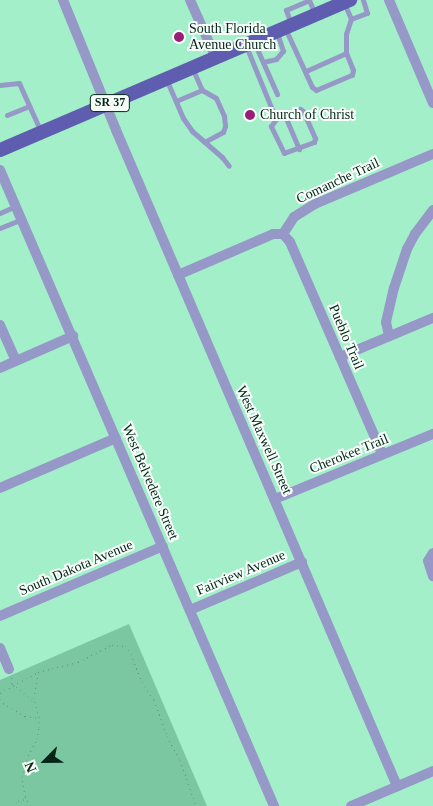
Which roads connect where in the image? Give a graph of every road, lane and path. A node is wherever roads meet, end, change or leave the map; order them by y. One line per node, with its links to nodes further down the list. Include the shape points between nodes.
1 (63, 0): 23 (street, West Maxwell Street)
2 (190, 0): 12 (street)
3 (309, 0): 7 (lane); 9 (lane, via 286,10)
4 (363, 0): 8 (lane, via 367,13)
5 (389, 0): 18 (street)
6 (345, 1): 7 (main road, SR 37); 8 (lane)
7 (316, 15): 9 (main road, SR 37)
8 (351, 20): 11 (lane, via 346,34)
9 (284, 28): 10 (main road, SR 37); 13 (lane, via 283,51 276,59); 15 (lane)
10 (250, 43): 12 (main road, SR 37); 13 (lane); 27 (lane)
11 (346, 53): 15 (lane); 15 (lane, via 352,75 316,90)
12 (216, 58): 14 (main road, SR 37)
13 (263, 62): 20 (lane)
14 (193, 68): 16 (main road, SR 37); 19 (lane)
15 (306, 71)
16 (166, 79): 21 (lane); 23 (main road, SR 37)
17 (0, 85): 24 (lane, via 19,83)
18 (430, 86): 22 (street)
19 (202, 90): 21 (lane); 29 (lane, via 220,104 225,126 223,132)
20 (277, 94)
21 (176, 101): 29 (lane, via 192,131)
22 (433, 103)
23 (106, 105): 28 (main road, SR 37); 41 (street, West Maxwell Street)
24 (29, 106): 25 (lane); 28 (lane)
25 (7, 115)
26 (285, 116): 27 (lane); 30 (lane); 30 (lane, via 300,109 303,111 315,138 314,142)
27 (276, 119): 30 (lane, via 271,126 282,151 288,153)
28 (42, 132): 31 (main road, SR 37)
29 (204, 142): 33 (lane)
30 (298, 149)
31 (0, 150)
32 (433, 154): 40 (street, Comanche Trail, via 315,204 294,217)
33 (229, 166)
34 (0, 170): 35 (street, West Belvedere Street)
35 (17, 206): 37 (lane); 38 (street, West Belvedere Street)
36 (433, 210): 45 (street, via 407,249 386,322)
37 (0, 213)
38 (22, 218): 39 (lane); 44 (street, West Belvedere Street)
39 (0, 228)
40 (283, 234): 41 (street, via 273,234); 46 (street, Pueblo Trail, via 290,242)
41 (178, 275): 53 (street, West Maxwell Street)
42 (433, 318): 45 (street)
43 (0, 325): 47 (street)
44 (73, 336): 47 (street); 50 (street, West Belvedere Street)
45 (389, 336): 46 (street)
46 (340, 357): 51 (street, Pueblo Trail)
47 (16, 361): 48 (street)
48 (0, 368)
49 (433, 434): 51 (street, Cherokee Trail)
50 (116, 438): 52 (street); 54 (street, West Belvedere Street)
51 (382, 454): 53 (street, Cherokee Trail)
52 (0, 488)
53 (275, 499): 56 (street, West Maxwell Street)
54 (163, 546): 58 (street, West Belvedere Street); 59 (street, South Dakota Avenue)
55 (431, 556): 57 (street, via 429,565)
56 (302, 562): 58 (street, Fairview Avenue); 69 (street, West Maxwell Street)
57 (433, 576)
58 (190, 610): 74 (street, West Belvedere Street)
59 (0, 616)
60 (0, 648): 62 (street)
61 (38, 672): 63 (path); 66 (path); 73 (path, via 78,662 112,645 125,646 154,700)
62 (12, 673): 63 (path)
63 (12, 684): 64 (path); 66 (path)
64 (0, 693)
65 (0, 699): 67 (path, via 25,716)
66 (35, 702): 67 (path)
67 (39, 718): 70 (path, via 37,739 22,776)
68 (433, 771): 69 (street)
69 (397, 786): 75 (street)
70 (26, 799): 71 (path, via 18,800); 72 (path)
71 (12, 806)
72 (30, 806)
73 (196, 806)
74 (274, 806)
75 (351, 806)

